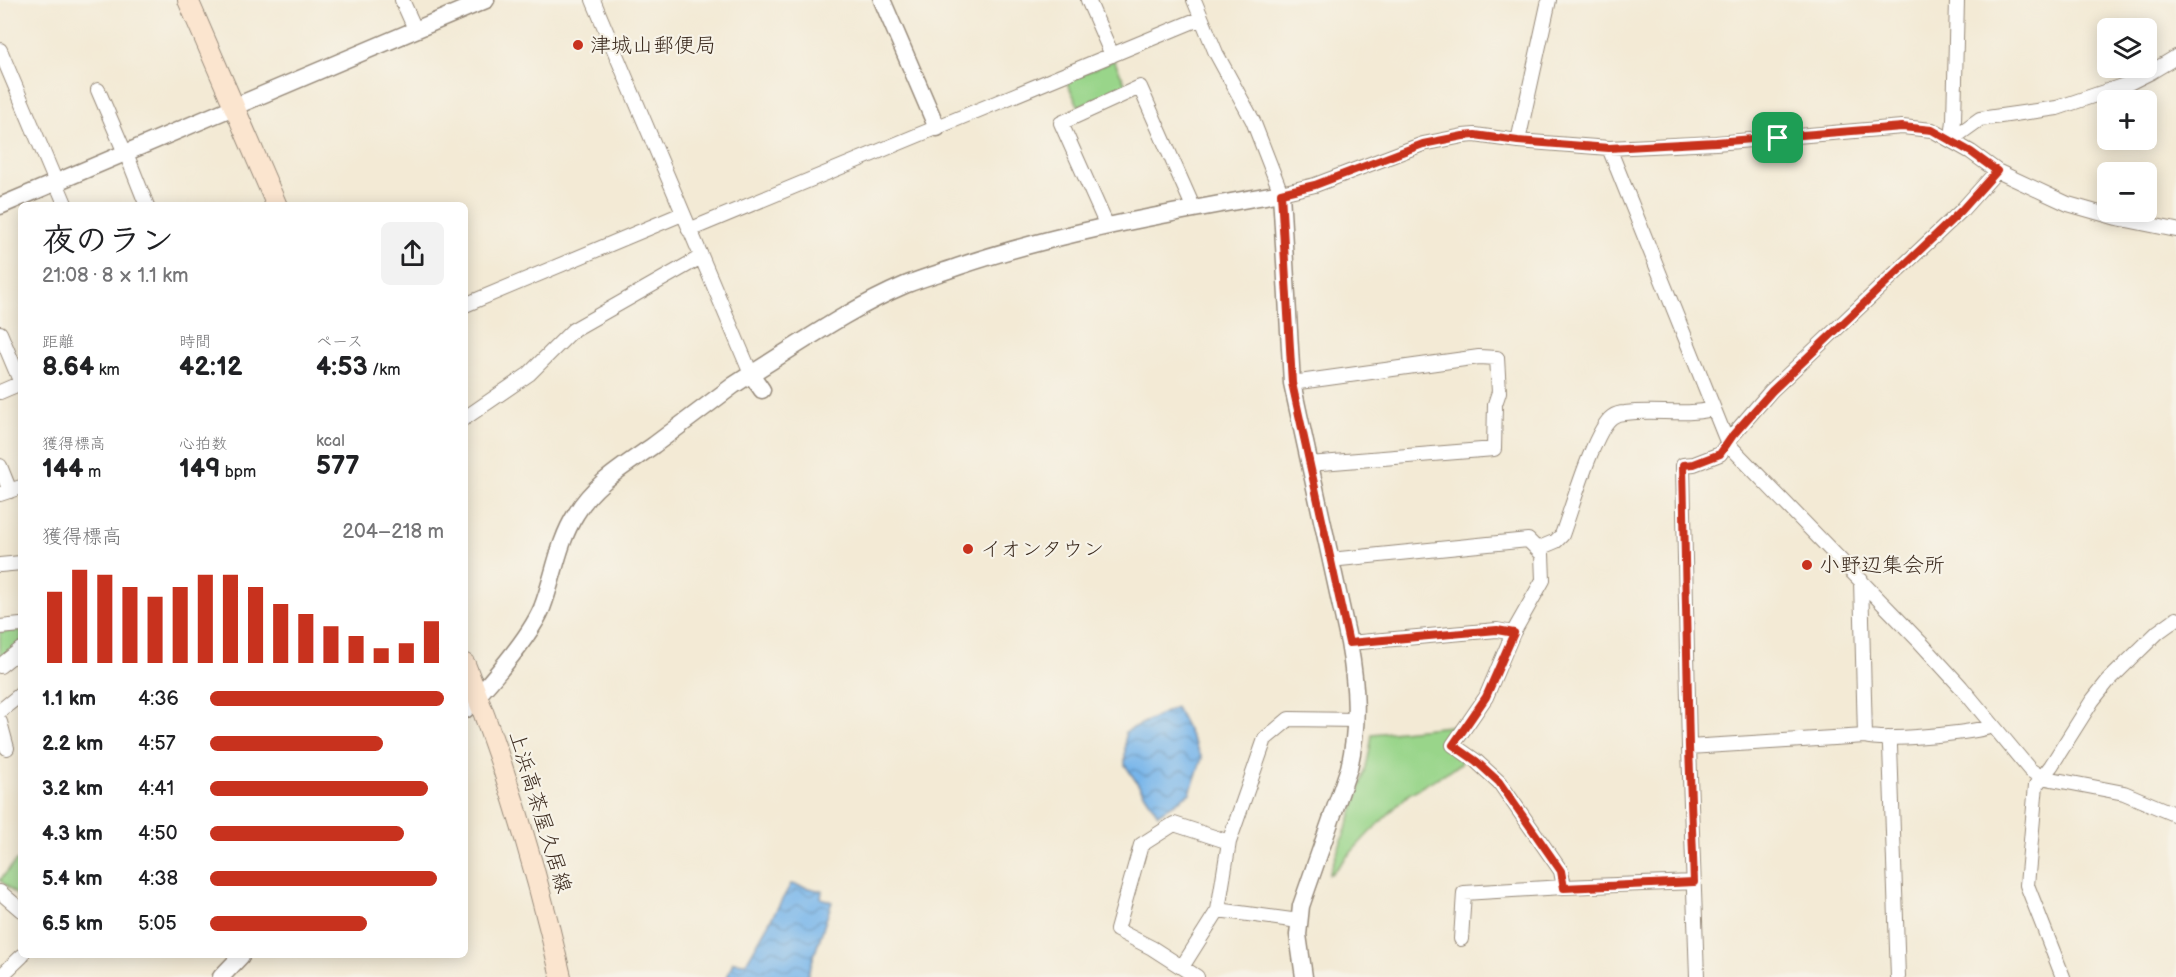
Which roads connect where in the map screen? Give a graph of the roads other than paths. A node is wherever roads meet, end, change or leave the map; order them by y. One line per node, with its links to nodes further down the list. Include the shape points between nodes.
1 (188, 0): 16 (main road)
2 (402, 0): 11 (street)
3 (486, 0): 11 (street)
4 (593, 0): 32 (street)
5 (882, 0): 17 (street)
6 (1088, 0): 13 (street)
7 (1194, 0): 10 (street)
8 (1550, 0): 19 (street)
9 (1957, 0): 18 (street)
10 (1201, 18): 13 (street); 24 (street, via 1253,121)
11 (415, 29): 16 (street)
12 (0, 50): 23 (street)
13 (1112, 55): 17 (street)
14 (2176, 57): 18 (street, via 2125,84 2057,108 1980,119)
15 (98, 90): 21 (street)
16 (234, 107): 21 (street); 28 (main road)
17 (937, 128): 34 (street)
18 (1952, 140): 20 (street, via 1932,130 1902,127); 22 (street)
19 (1518, 141): 20 (street); 24 (street, via 1475,135 1423,144 1315,185)
20 (1609, 148): 45 (street)
21 (125, 153): 23 (street); 27 (street)
22 (1997, 171): 35 (street, via 2068,204); 47 (street, via 1961,211 1772,391)
23 (57, 182): 25 (street); 26 (street)
24 (1281, 193): 31 (street); 41 (street)
25 (21, 202)
26 (64, 202)
27 (145, 202)
28 (275, 202)
29 (18, 203): 30 (street)
30 (0, 206)
31 (1194, 209): 33 (street); 33 (street, via 1140,87 1061,123)
32 (682, 214): 34 (street); 37 (street)
33 (1107, 226): 39 (street, via 1040,241 906,285)
34 (689, 230): 36 (street)
35 (2176, 230)
36 (701, 257): 39 (street); 46 (street, via 573,330 529,374)
37 (468, 304)
38 (0, 333): 40 (street)
39 (751, 374): 43 (street); 65 (street, via 590,494 562,542 533,623)
40 (18, 376)
41 (1292, 383): 48 (street); 48 (street, via 1479,357 1497,358 1499,392 1494,449)
42 (18, 384): 44 (street)
43 (762, 390)
44 (0, 392)
45 (1713, 409): 47 (street); 51 (street, via 1614,415 1591,451 1562,536)
46 (468, 416)
47 (1728, 444): 55 (street); 72 (street, via 1720,454 1683,465)
48 (1309, 464): 52 (street)
49 (0, 466): 50 (street)
50 (10, 491)
51 (1537, 549): 52 (street, via 1528,540); 59 (street, via 1542,554 1543,580)
52 (1330, 560): 60 (street)
53 (18, 563): 54 (street)
54 (0, 565)
55 (1861, 580): 69 (street); 70 (street)
56 (2176, 619): 74 (street, via 2108,681)
57 (18, 625): 58 (street)
58 (0, 627)
59 (1514, 633): 60 (street, via 1497,630); 78 (street, via 1486,697 1453,745 1499,782 1561,871)
60 (1349, 643): 67 (street, via 1356,682)
61 (18, 651): 62 (street)
62 (0, 666)
63 (468, 684): 65 (main road, 上浜高茶屋久居線)
64 (18, 696): 66 (street)
65 (471, 703): 89 (main road, 上浜高茶屋久居線, via 500,759 531,857)
66 (0, 711)
67 (1356, 720): 76 (street, via 1288,719 1265,739); 82 (street, via 1349,768 1308,880)
68 (0, 722): 73 (street)
69 (1993, 726): 71 (street, via 1978,731); 74 (street, via 2030,770)
70 (1865, 736): 71 (street); 72 (street)
71 (1888, 738): 93 (street)
72 (1689, 747): 77 (street)
73 (7, 748)
74 (2041, 777): 75 (street, via 2124,793); 94 (street, via 2036,785 2027,885)
75 (2176, 815)
76 (1229, 842): 81 (street); 86 (street, via 1174,824 1141,845 1118,930)
77 (1694, 882): 78 (street); 92 (street)
78 (1564, 888): 83 (street, via 1464,893)
79 (0, 892): 80 (street)
80 (18, 907)
81 (1218, 910): 82 (street); 86 (street)
82 (1299, 921): 91 (street)
83 (1461, 939)
84 (20, 958): 87 (street)
85 (239, 958): 88 (street)
86 (1182, 967): 90 (street)
87 (0, 977)
88 (221, 977)
89 (561, 977)
90 (1197, 977)
91 (1304, 977)
92 (1698, 977)
93 (1898, 977)
94 (2063, 977)

